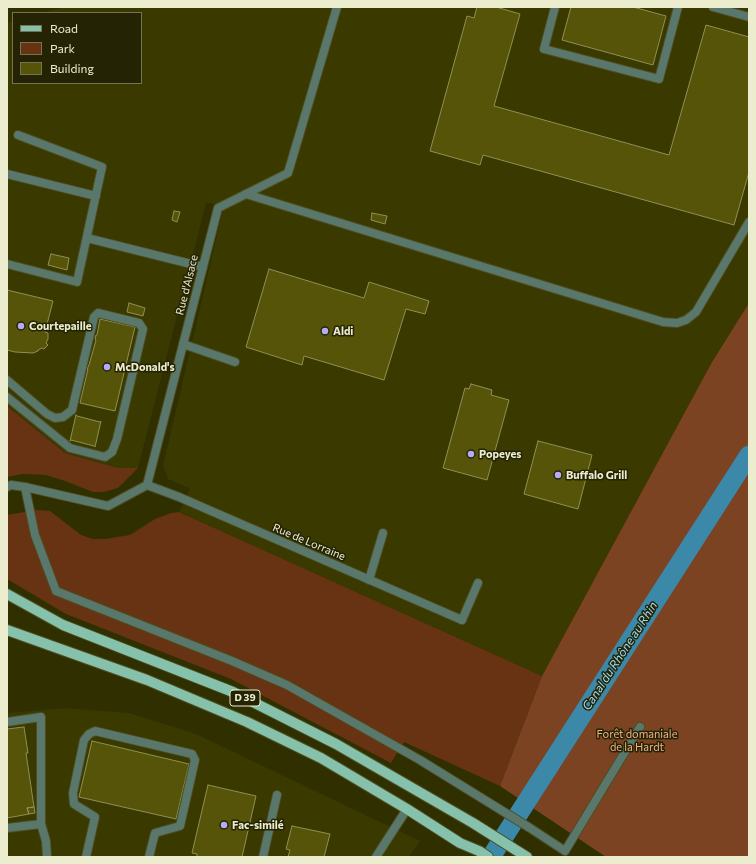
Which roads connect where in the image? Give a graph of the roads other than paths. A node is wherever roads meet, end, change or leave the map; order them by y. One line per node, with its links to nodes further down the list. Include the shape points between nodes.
1 (337, 7): 8 (street, Rue d'Alsace, via 288,173)
2 (555, 7): 3 (street, via 544,49 659,79)
3 (678, 7)
4 (713, 7): 5 (street)
5 (749, 17)
6 (18, 135): 9 (street, via 102,167)
7 (7, 174): 9 (street)
8 (246, 194): 10 (street, via 663,322 677,323 696,312); 13 (street, Rue d'Alsace, via 218,208)
9 (96, 196): 11 (street)
10 (749, 222)
11 (87, 238): 12 (street, via 77,282); 13 (street)
12 (7, 264)
13 (203, 267): 14 (street, Rue d'Alsace)
14 (183, 344): 15 (street); 18 (street, Rue d'Alsace)
15 (235, 362)
16 (7, 380): 17 (street, via 46,414 55,418 63,417 72,410 94,317 98,313 139,323 143,329 117,439 112,452 105,457 70,448)
17 (7, 397)
18 (147, 485): 20 (street, via 108,506); 22 (street, Rue de Lorraine)
19 (7, 487): 20 (street)
20 (25, 487): 27 (street, via 35,535 56,591 287,685 420,760 565,850)
21 (383, 533): 22 (street)
22 (369, 580): 23 (street, Rue de Lorraine, via 462,620)
23 (478, 583)
24 (7, 594): 38 (main road, D 39, via 63,625 233,692 336,744)
25 (7, 630): 29 (main road, D 39, via 148,680 247,722 321,758)
26 (7, 722): 30 (street, via 41,717)
27 (640, 726)
28 (278, 795): 35 (street)
29 (407, 809): 36 (street); 37 (main road, D 39, via 460,843)
30 (40, 824): 31 (street); 32 (street, via 46,841)
31 (7, 828)
32 (47, 857)
33 (86, 857): 34 (street, via 95,817 74,804 74,793 84,740 95,732 192,754 195,760 180,826 155,833)
34 (149, 857)
35 (263, 857)
36 (376, 857)
37 (488, 857)
38 (527, 857)

